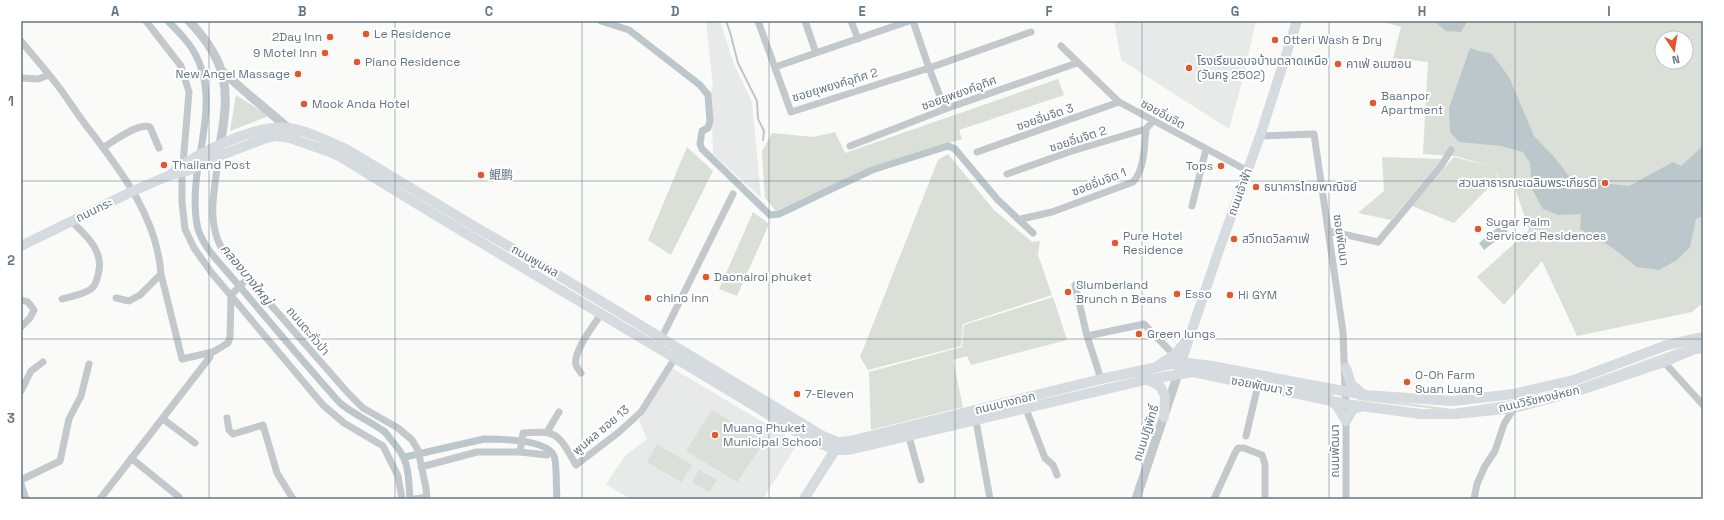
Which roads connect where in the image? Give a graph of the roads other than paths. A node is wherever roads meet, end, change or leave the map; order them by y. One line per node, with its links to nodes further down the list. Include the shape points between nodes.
1 (146, 21): 33 (street, via 180,66 189,92)
2 (189, 21): 17 (street, via 205,40)
3 (758, 21): 15 (street)
4 (805, 21): 13 (street)
5 (851, 21): 10 (street)
6 (910, 21): 10 (street)
7 (913, 21): 16 (street)
8 (1297, 21): 25 (main road, ถนนเจ้าฟ้า)
9 (1031, 32): 16 (street)
10 (858, 39): 13 (street)
11 (21, 41): 18 (street)
12 (1061, 46): 14 (street, ซอยอิ่มจิต)
13 (816, 53): 15 (street)
14 (1077, 63): 20 (street, ซอยอิ่มจิต); 21 (street, ซอยยุพยงค์อุทิศ)
15 (775, 67): 16 (street, ซอยยุพยงค์อุทิศ 2, via 791,112)
16 (929, 68): 21 (street)
17 (221, 70): 23 (street); 30 (street, via 227,98)
18 (49, 75): 19 (street, via 38,79); 27 (street)
19 (21, 78)
20 (1119, 102): 22 (street, ซอยอิ่มจิต); 32 (street, ซอยอิ่มจิต 3)
21 (945, 109): 26 (street, ซอยยุพยงค์อุทิศ)
22 (1153, 121): 24 (street); 29 (street, ซอยอิ่มจิต)
23 (288, 128): 30 (main road, ถนนพูนผล, via 267,128); 55 (main road, ถนนพูนผล, via 348,150)
24 (1146, 129): 35 (street, ซอยอิ่มจิต 2); 39 (street, ซอยอิ่มจิต 1, via 1141,170 1133,182 1052,212)
25 (1260, 136): 34 (main road, ถนนเจ้าฟ้า); 41 (street, ซอยพัฒนา, via 1314,134)
26 (850, 146)
27 (104, 147): 28 (street, via 146,125 152,130); 36 (street)
28 (159, 148)
29 (1206, 149): 34 (street, ซอยอิ่มจิต); 38 (street)
30 (217, 150): 33 (main road, ถนนกระ); 33 (main road, ถนนกระ, via 209,160); 44 (street, ถนนตะกั่วป่า, via 212,199 214,232 222,250); 50 (main road, ถนนพูนผล, via 276,136 290,138 327,151 341,157 466,235)
31 (1451, 150): 41 (street, via 1378,242)
32 (977, 152)
33 (185, 167): 36 (main road, ถนนกระ); 46 (street, via 182,202 185,229 194,248)
34 (1248, 171): 53 (main road, ถนนเจ้าฟ้า)
35 (1007, 174)
36 (133, 191): 40 (main road, ถนนกระ); 43 (street, via 144,209 156,244)
37 (733, 194): 55 (street)
38 (1192, 206)
39 (1021, 219)
40 (71, 221): 42 (main road, ถนนกระ); 48 (street, via 93,244 99,255 100,266 94,287)
41 (1329, 231): 66 (street, ซอยพัฒนา)
42 (21, 246)
43 (160, 274): 46 (street, via 182,359 213,352 228,343); 47 (street, via 135,298 129,301)
44 (248, 278): 46 (street); 96 (street, ถนนตะกั่วป่า, via 363,408 405,433 412,440 419,454)
45 (1075, 285): 52 (street)
46 (231, 296): 106 (street, via 323,405 344,423 383,446 398,476)
47 (116, 298)
48 (62, 299)
49 (21, 300): 51 (street, via 28,302 34,310)
50 (601, 314): 56 (main road, ถนนพูนผล); 67 (street, via 583,342 577,358 576,366)
51 (21, 327)
52 (1087, 336): 58 (street, via 1144,324); 69 (street)
53 (1190, 336): 58 (main road); 62 (main road, ถนนเจ้าฟ้า)
54 (1703, 336): 75 (main road, ถนนวิรัชหงษ์หยก, via 1667,345 1574,380 1513,394 1453,402)
55 (662, 338): 56 (street); 92 (main road, ถนนพูนผล)
56 (657, 347): 60 (main road, ถนนพูนผล)
57 (1703, 348): 63 (main road, ถนนวิรัชหงษ์หยก)
58 (1174, 354): 65 (main road)
59 (210, 357): 85 (street)
60 (675, 358): 88 (street, พูนผล ซอย 13, via 641,412 576,465 555,435); 92 (main road, ถนนพูนผล, via 806,438)
61 (43, 362): 73 (street, via 31,371)
62 (1181, 362): 65 (main road, ถนนบางกอก); 68 (main road, ถนนเจ้าฟ้า); 72 (main road, ซอยพัฒนา 3)
63 (1664, 362): 78 (street); 80 (main road, ถนนวิรัชหงษ์หยก, via 1581,390)
64 (89, 364): 98 (street, via 81,396 69,419 60,461)
65 (1154, 368): 69 (main road, ถนนบางกอก)
66 (1346, 368): 72 (main road, via 1340,384); 74 (street, ซอยพัฒนา); 75 (main road, via 1351,384)
67 (581, 373)
68 (1178, 374): 70 (main road, ถนนบางกอก); 71 (main road, ซอยพัฒนา 3, via 1193,372); 83 (street, ถนนปฏิพัทธิ์)
69 (1101, 379): 92 (main road, ถนนบางกอก)
70 (1148, 380): 81 (main road, ถนนบางกอก); 83 (main road, via 1160,386 1165,396)
71 (1258, 385): 76 (main road, ซอยพัฒนา 3); 90 (street)
72 (1329, 389): 74 (main road, ซอยพัฒนา 3)
73 (21, 391)
74 (1346, 392): 75 (main road, ถนนวิรัชหงษ์หยก); 77 (street, ซอยพัฒนา)
75 (1364, 395)
76 (1328, 400): 77 (main road, ซอยพัฒนา 3); 87 (main road, via 1338,406)
77 (1346, 404): 79 (main road, ถนนวิรัชหงษ์หยก); 87 (street, ถนนพัฒนา)
78 (1703, 405)
79 (1363, 406): 80 (main road, ถนนวิรัชหงษ์หยก, via 1422,414 1456,414); 87 (main road, via 1354,409)
80 (1514, 408): 114 (street, via 1477,484)
81 (1026, 409): 86 (main road, ถนนบางกอก); 97 (street, via 1045,458 1053,465)
82 (559, 412): 88 (street)
83 (1164, 417): 110 (street, ถนนปฏิพัทธิ์)
84 (227, 418): 105 (street, via 229,430 233,434 263,425 277,473)
85 (162, 419): 91 (street); 95 (street)
86 (976, 421): 89 (main road, ถนนบางกอก); 109 (street)
87 (1346, 421): 113 (street, ถนนพัฒนา)
88 (547, 432): 93 (street, via 523,433)
89 (909, 436): 92 (main road, ถนนบางกอก, via 849,450); 99 (street)
90 (1246, 436)
91 (195, 443)
92 (836, 446): 108 (main road)
93 (521, 450): 94 (street); 96 (street, via 478,452)
94 (547, 455)
95 (131, 458): 103 (street); 104 (street, via 179,497)
96 (421, 468): 101 (street, ถนนตะกั่วป่า)
97 (1057, 475)
98 (21, 480)
99 (921, 480)
100 (21, 484): 102 (street)
101 (427, 498): 107 (street)
102 (26, 499)
103 (100, 499)
104 (178, 499)
105 (293, 499)
106 (402, 499)
107 (416, 499)
108 (804, 499)
109 (990, 499)
110 (1136, 499)
111 (1214, 499): 112 (street, via 1235,453 1238,448 1244,448 1262,455 1265,464)
112 (1265, 499)
113 (1346, 499)
114 (1474, 499)

